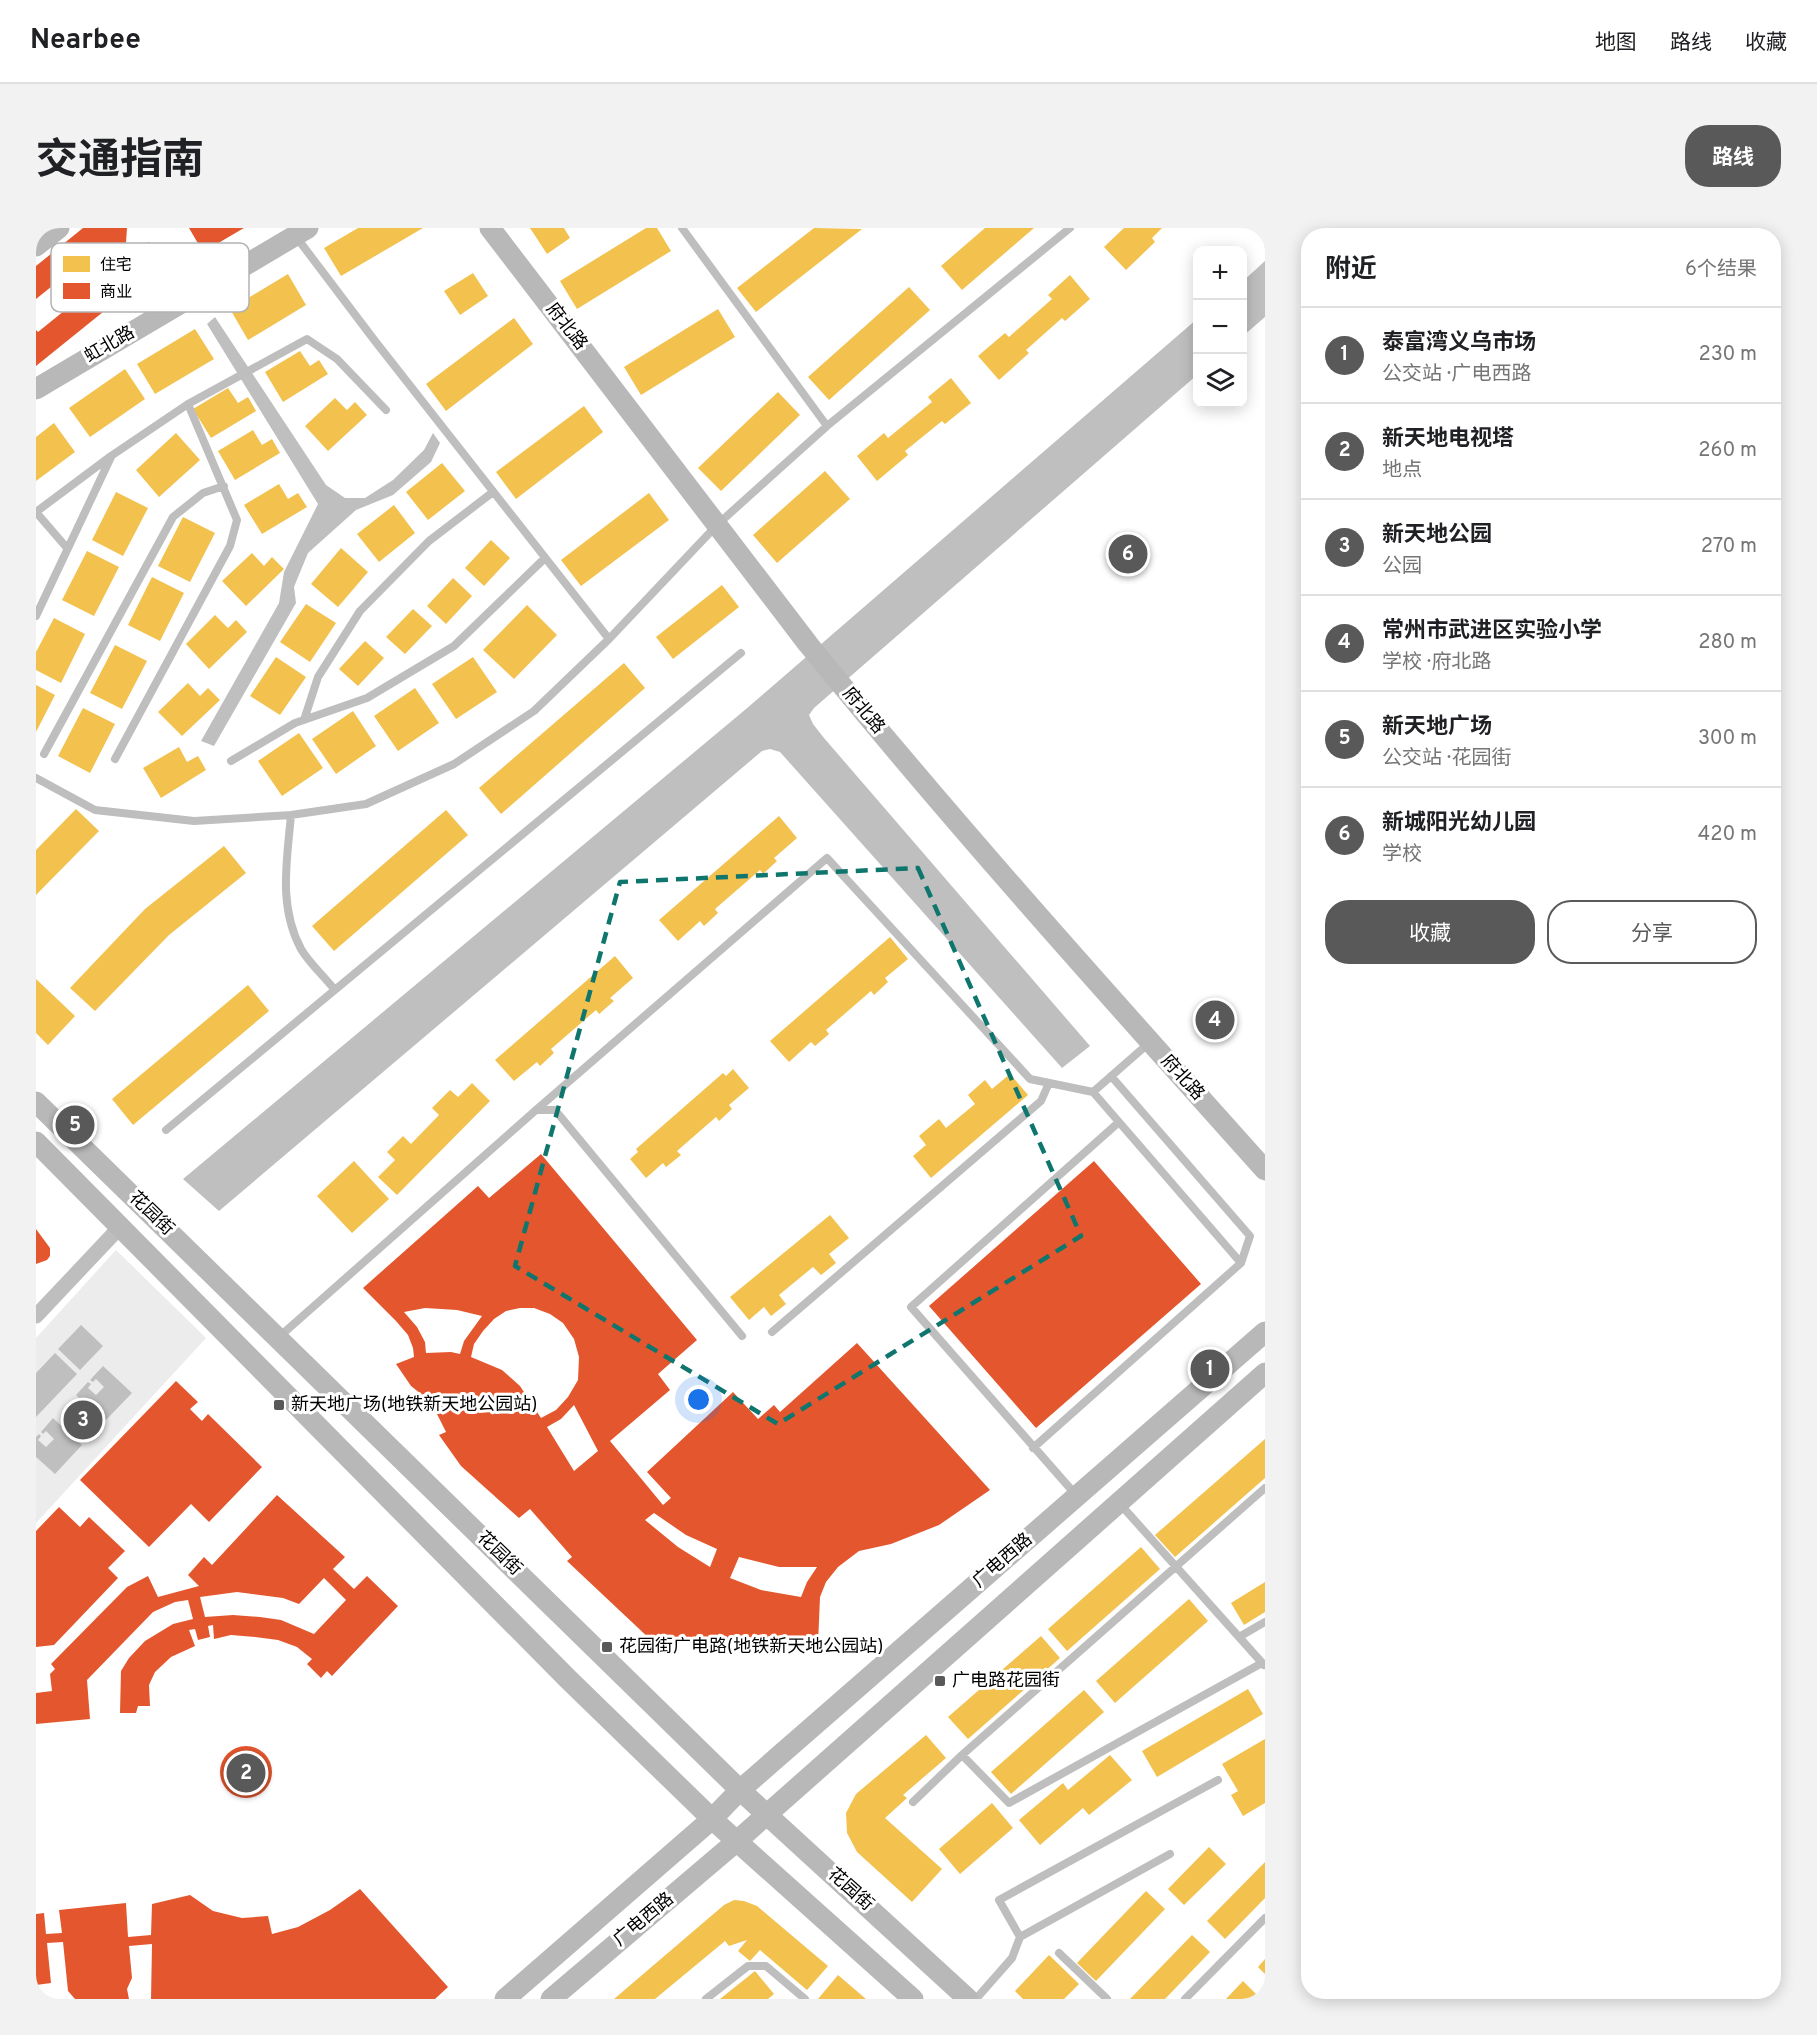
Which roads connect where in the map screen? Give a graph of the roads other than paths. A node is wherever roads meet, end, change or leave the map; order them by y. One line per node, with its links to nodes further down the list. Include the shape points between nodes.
1 (59, 228): 6 (main road)
2 (490, 228): 17 (main road, 府北路)
3 (682, 228): 12 (lane)
4 (1070, 228): 12 (lane)
5 (302, 232): 7 (main road, 虹北路); 15 (lane, via 375,341)
6 (36, 246)
7 (249, 263)
8 (167, 312): 9 (main road, 虹北路)
9 (36, 390)
10 (188, 404): 11 (lane, via 307,339 337,359); 13 (lane); 14 (lane)
11 (386, 410)
12 (827, 426): 17 (lane)
13 (111, 456): 16 (lane); 18 (lane)
14 (224, 486): 24 (lane, via 203,493 173,518); 25 (lane, via 237,520 230,546)
15 (493, 492): 19 (lane); 23 (lane, via 429,541 360,611 318,677)
16 (36, 512): 18 (lane)
17 (718, 524): 21 (lane); 30 (main road, 府北路, via 847,692)
18 (67, 548): 20 (lane)
19 (545, 558): 21 (lane); 23 (lane, via 454,646 367,698)
20 (36, 616)
21 (609, 639): 28 (lane, via 534,711 454,764 366,804)
22 (741, 653): 29 (lane)
23 (304, 720): 26 (lane)
24 (44, 754)
25 (115, 759)
26 (231, 761)
27 (36, 778): 28 (lane, via 95,810 194,821)
28 (291, 815): 29 (lane, via 285,888 292,922 302,950)
29 (334, 989): 37 (lane)
30 (1150, 1042): 31 (lane); 39 (main road, 府北路)
31 (1111, 1076): 33 (lane); 41 (lane, via 1250,1236)
32 (1049, 1083): 33 (lane); 35 (lane, via 1030,1079 827,858); 43 (lane, via 1041,1101)
33 (1093, 1092): 36 (lane)
34 (36, 1102): 46 (main road, 花园街)
35 (536, 1110): 45 (lane, via 555,1110); 46 (lane)
36 (1119, 1122): 41 (lane); 48 (lane, via 910,1307)
37 (166, 1130)
38 (36, 1142): 40 (main road, 花园街)
39 (1265, 1170)
40 (120, 1227): 42 (street); 61 (main road, 花园街)
41 (1241, 1263): 48 (lane)
42 (36, 1316)
43 (772, 1332)
44 (1265, 1332): 50 (main road, 广电西路)
45 (742, 1336)
46 (278, 1338): 58 (main road, 花园街)
47 (1265, 1373): 51 (main road, 广电西路)
48 (1033, 1448): 50 (lane)
49 (1265, 1488): 52 (lane)
50 (1077, 1496): 58 (main road, 广电西路)
51 (1119, 1503): 52 (lane); 60 (main road, 广电西路)
52 (1176, 1567): 54 (lane); 56 (lane)
53 (1265, 1622): 54 (lane)
54 (1239, 1637): 55 (lane)
55 (1264, 1664): 56 (lane, via 1009,1803)
56 (962, 1755): 59 (lane)
57 (1218, 1780): 65 (lane, via 999,1900)
58 (740, 1790): 60 (main road, 花园街); 61 (main road, 广电西路)
59 (913, 1802)
60 (767, 1815): 62 (main road, 广电西路); 72 (main road, 花园街)
61 (712, 1819): 62 (main road, 花园街); 67 (main road, 广电西路)
62 (737, 1841): 68 (main road, 广电西路); 71 (main road, 花园街)
63 (1170, 1854): 65 (lane)
64 (1265, 1918): 75 (lane)
65 (1020, 1937): 73 (lane, via 1012,1958)
66 (1059, 1953): 74 (lane)
67 (505, 1999)
68 (551, 1999)
69 (706, 1999): 70 (lane, via 748,1966 766,1966)
70 (805, 1999)
71 (913, 1999)
72 (968, 1999)
73 (976, 1999)
74 (1107, 1999)
75 (1185, 1999)

